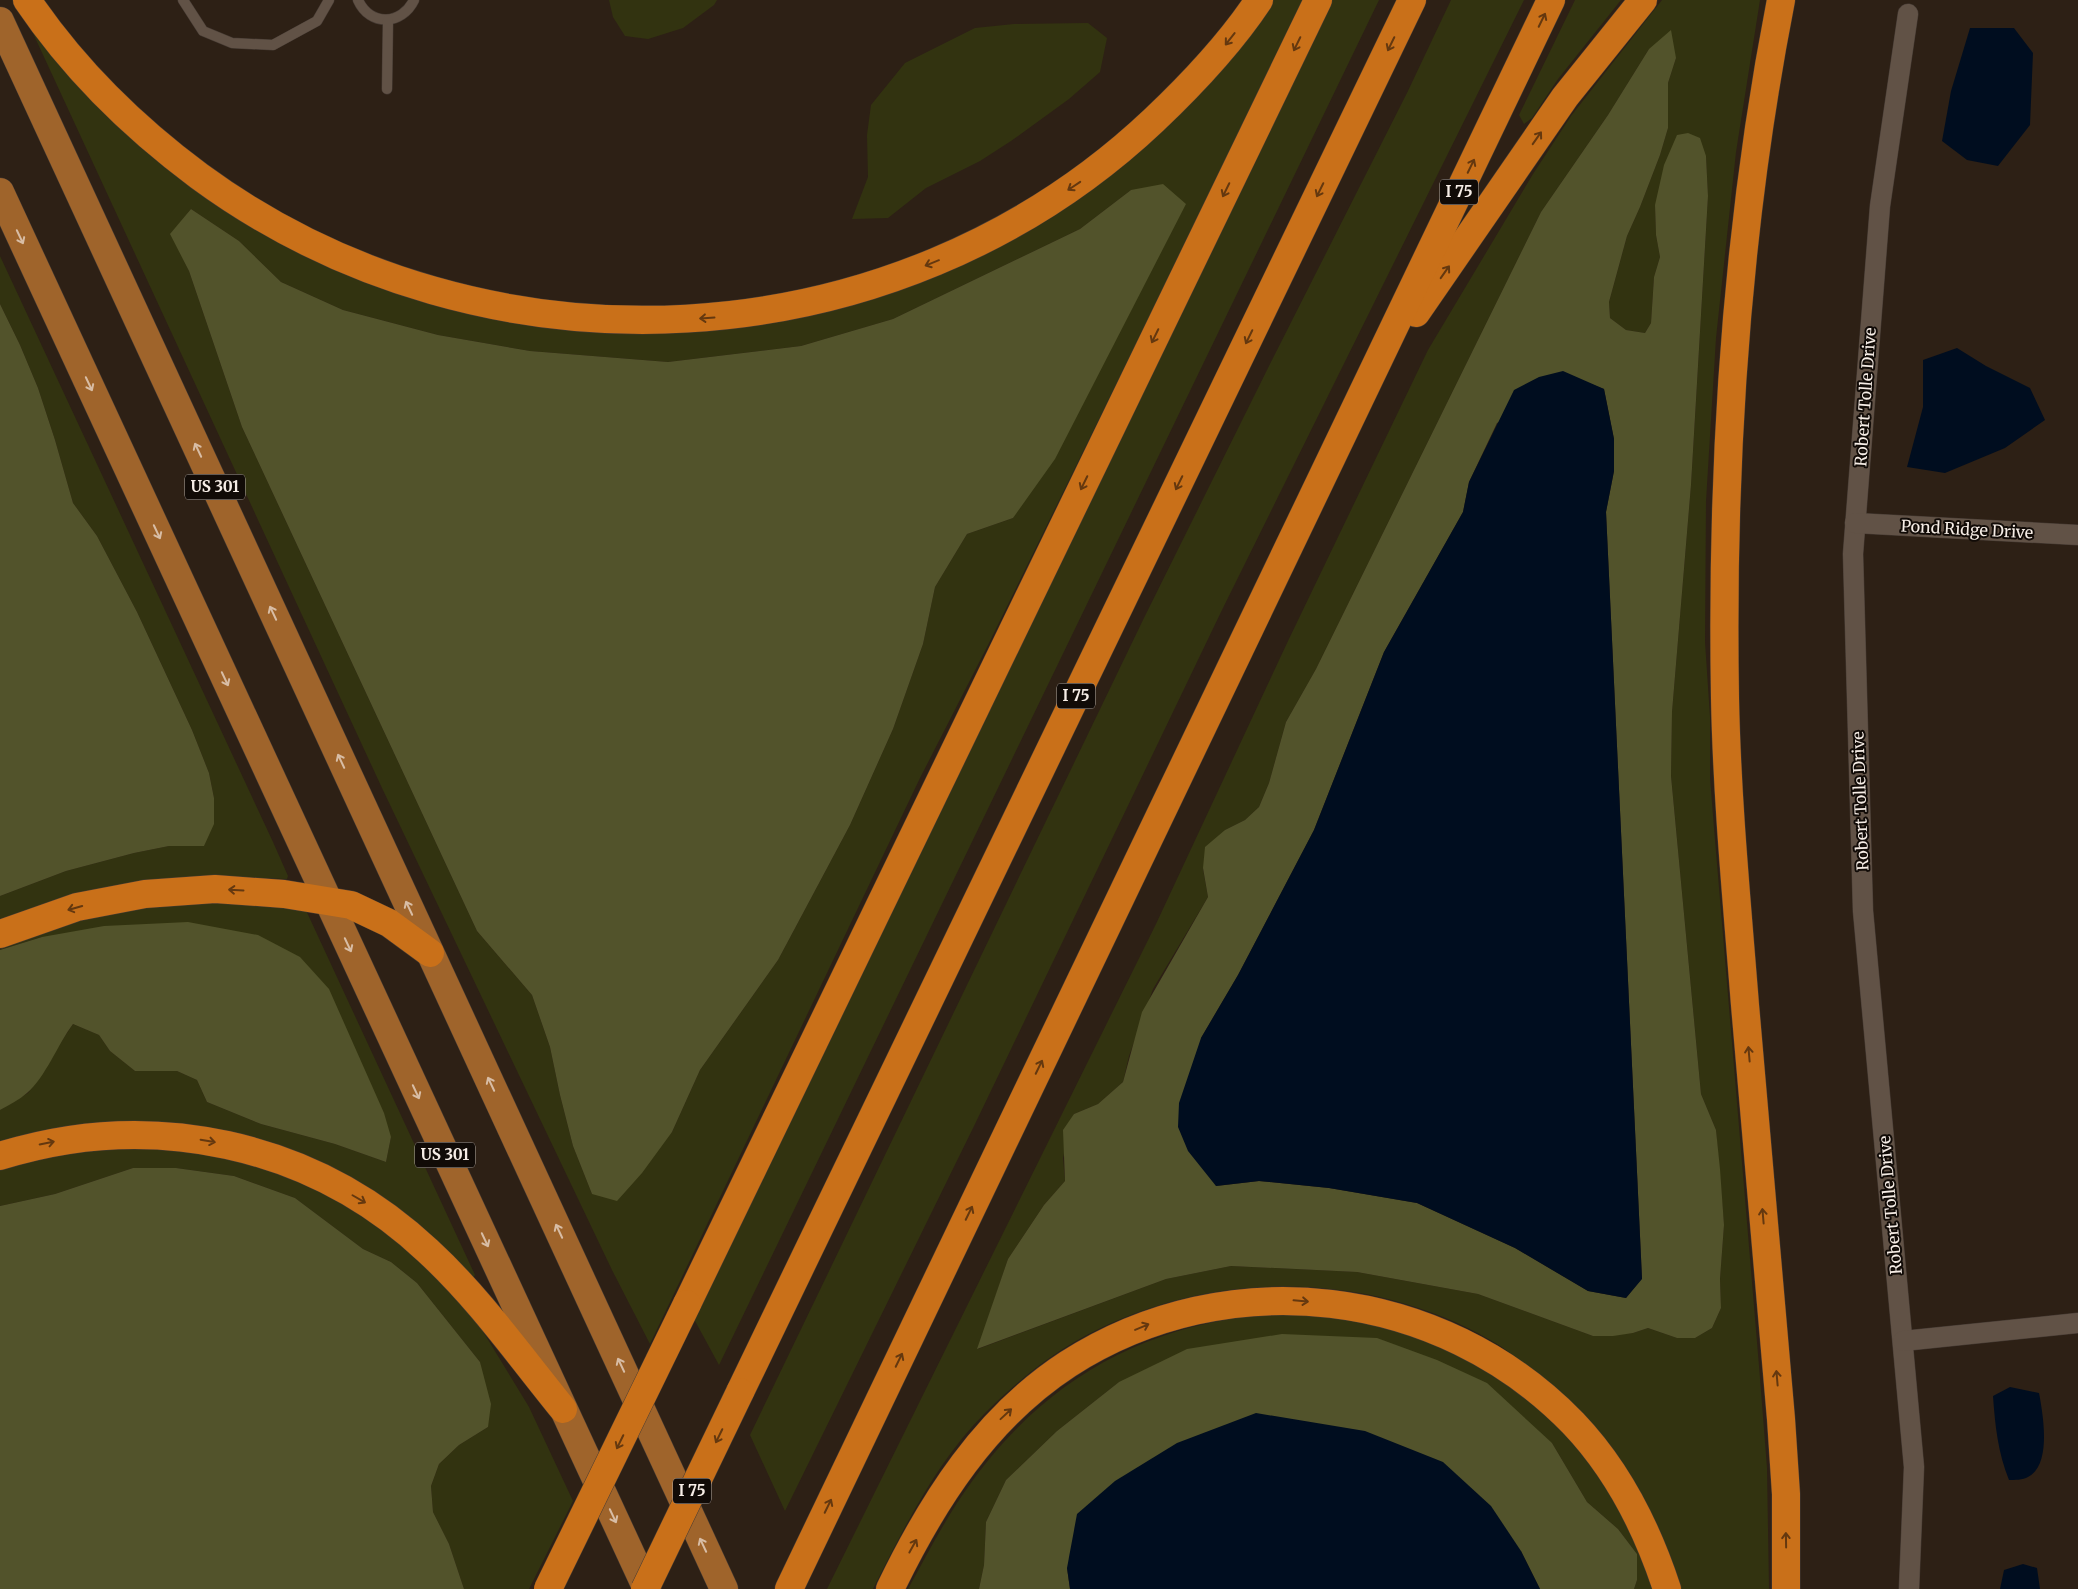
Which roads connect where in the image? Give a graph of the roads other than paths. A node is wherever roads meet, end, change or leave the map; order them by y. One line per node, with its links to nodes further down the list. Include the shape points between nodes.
1 (27, 0): 6 (highway, one-way to 1, via 1212,61 1126,147 1078,184 997,233 912,271 814,301 749,313 662,320 574,317 497,306 383,275 302,240 215,188 152,138 90,79)
2 (183, 0): 3 (lane, via 203,31 232,43 274,46 317,21)
3 (329, 0)
4 (358, 0): 13 (lane, via 372,17)
5 (414, 0): 13 (lane, via 404,14)
6 (1259, 0)
7 (1318, 0): 27 (highway, one-way to 27, bridge)
8 (1412, 0): 28 (highway, I 75, one-way to 28, bridge)
9 (1551, 0): 17 (highway, I 75, one-way to 9)
10 (1643, 0): 17 (highway, one-way to 10, via 1565,97)
11 (1781, 0): 33 (highway, one-way to 11, via 1786,1494 1781,1419 1730,826 1724,584 1738,310 1761,119)
12 (1908, 14): 18 (street, Robert Tolle Drive, via 1880,206)
13 (388, 20): 15 (lane)
14 (0, 21): 22 (main road, US 301, one-way to 14)
15 (387, 89)
16 (0, 192): 20 (main road, US 301, one-way to 20)
17 (1367, 384): 30 (highway, I 75, one-way to 17)
18 (1855, 523): 19 (street, Pond Ridge Drive); 25 (street, Robert Tolle Drive, via 1853,554 1863,911)
19 (2078, 535)
20 (328, 900): 21 (highway, one-way to 21, via 215,889 145,894 76,907); 22 (highway, via 370,913); 26 (main road, US 301, one-way to 26)
21 (0, 934)
22 (430, 953): 29 (main road, US 301, one-way to 22)
23 (0, 1156): 26 (highway, one-way to 26, via 63,1140 156,1134 246,1149 306,1170 367,1204 427,1250 472,1297)
24 (2078, 1323): 25 (street)
25 (1902, 1341): 34 (street, Robert Tolle Drive, via 1914,1467)
26 (563, 1409): 28 (main road, US 301, one-way to 28)
27 (548, 1589)
28 (646, 1589)
29 (724, 1589)
30 (789, 1589)
31 (890, 1589): 32 (highway, one-way to 32, via 931,1513 960,1468 993,1427 1029,1394 1068,1364 1146,1325 1257,1300 1336,1304 1379,1312 1423,1325 1501,1364 1535,1389 1573,1424 1605,1462 1633,1506)
32 (1667, 1589)
33 (1786, 1589)
34 (1909, 1589)

